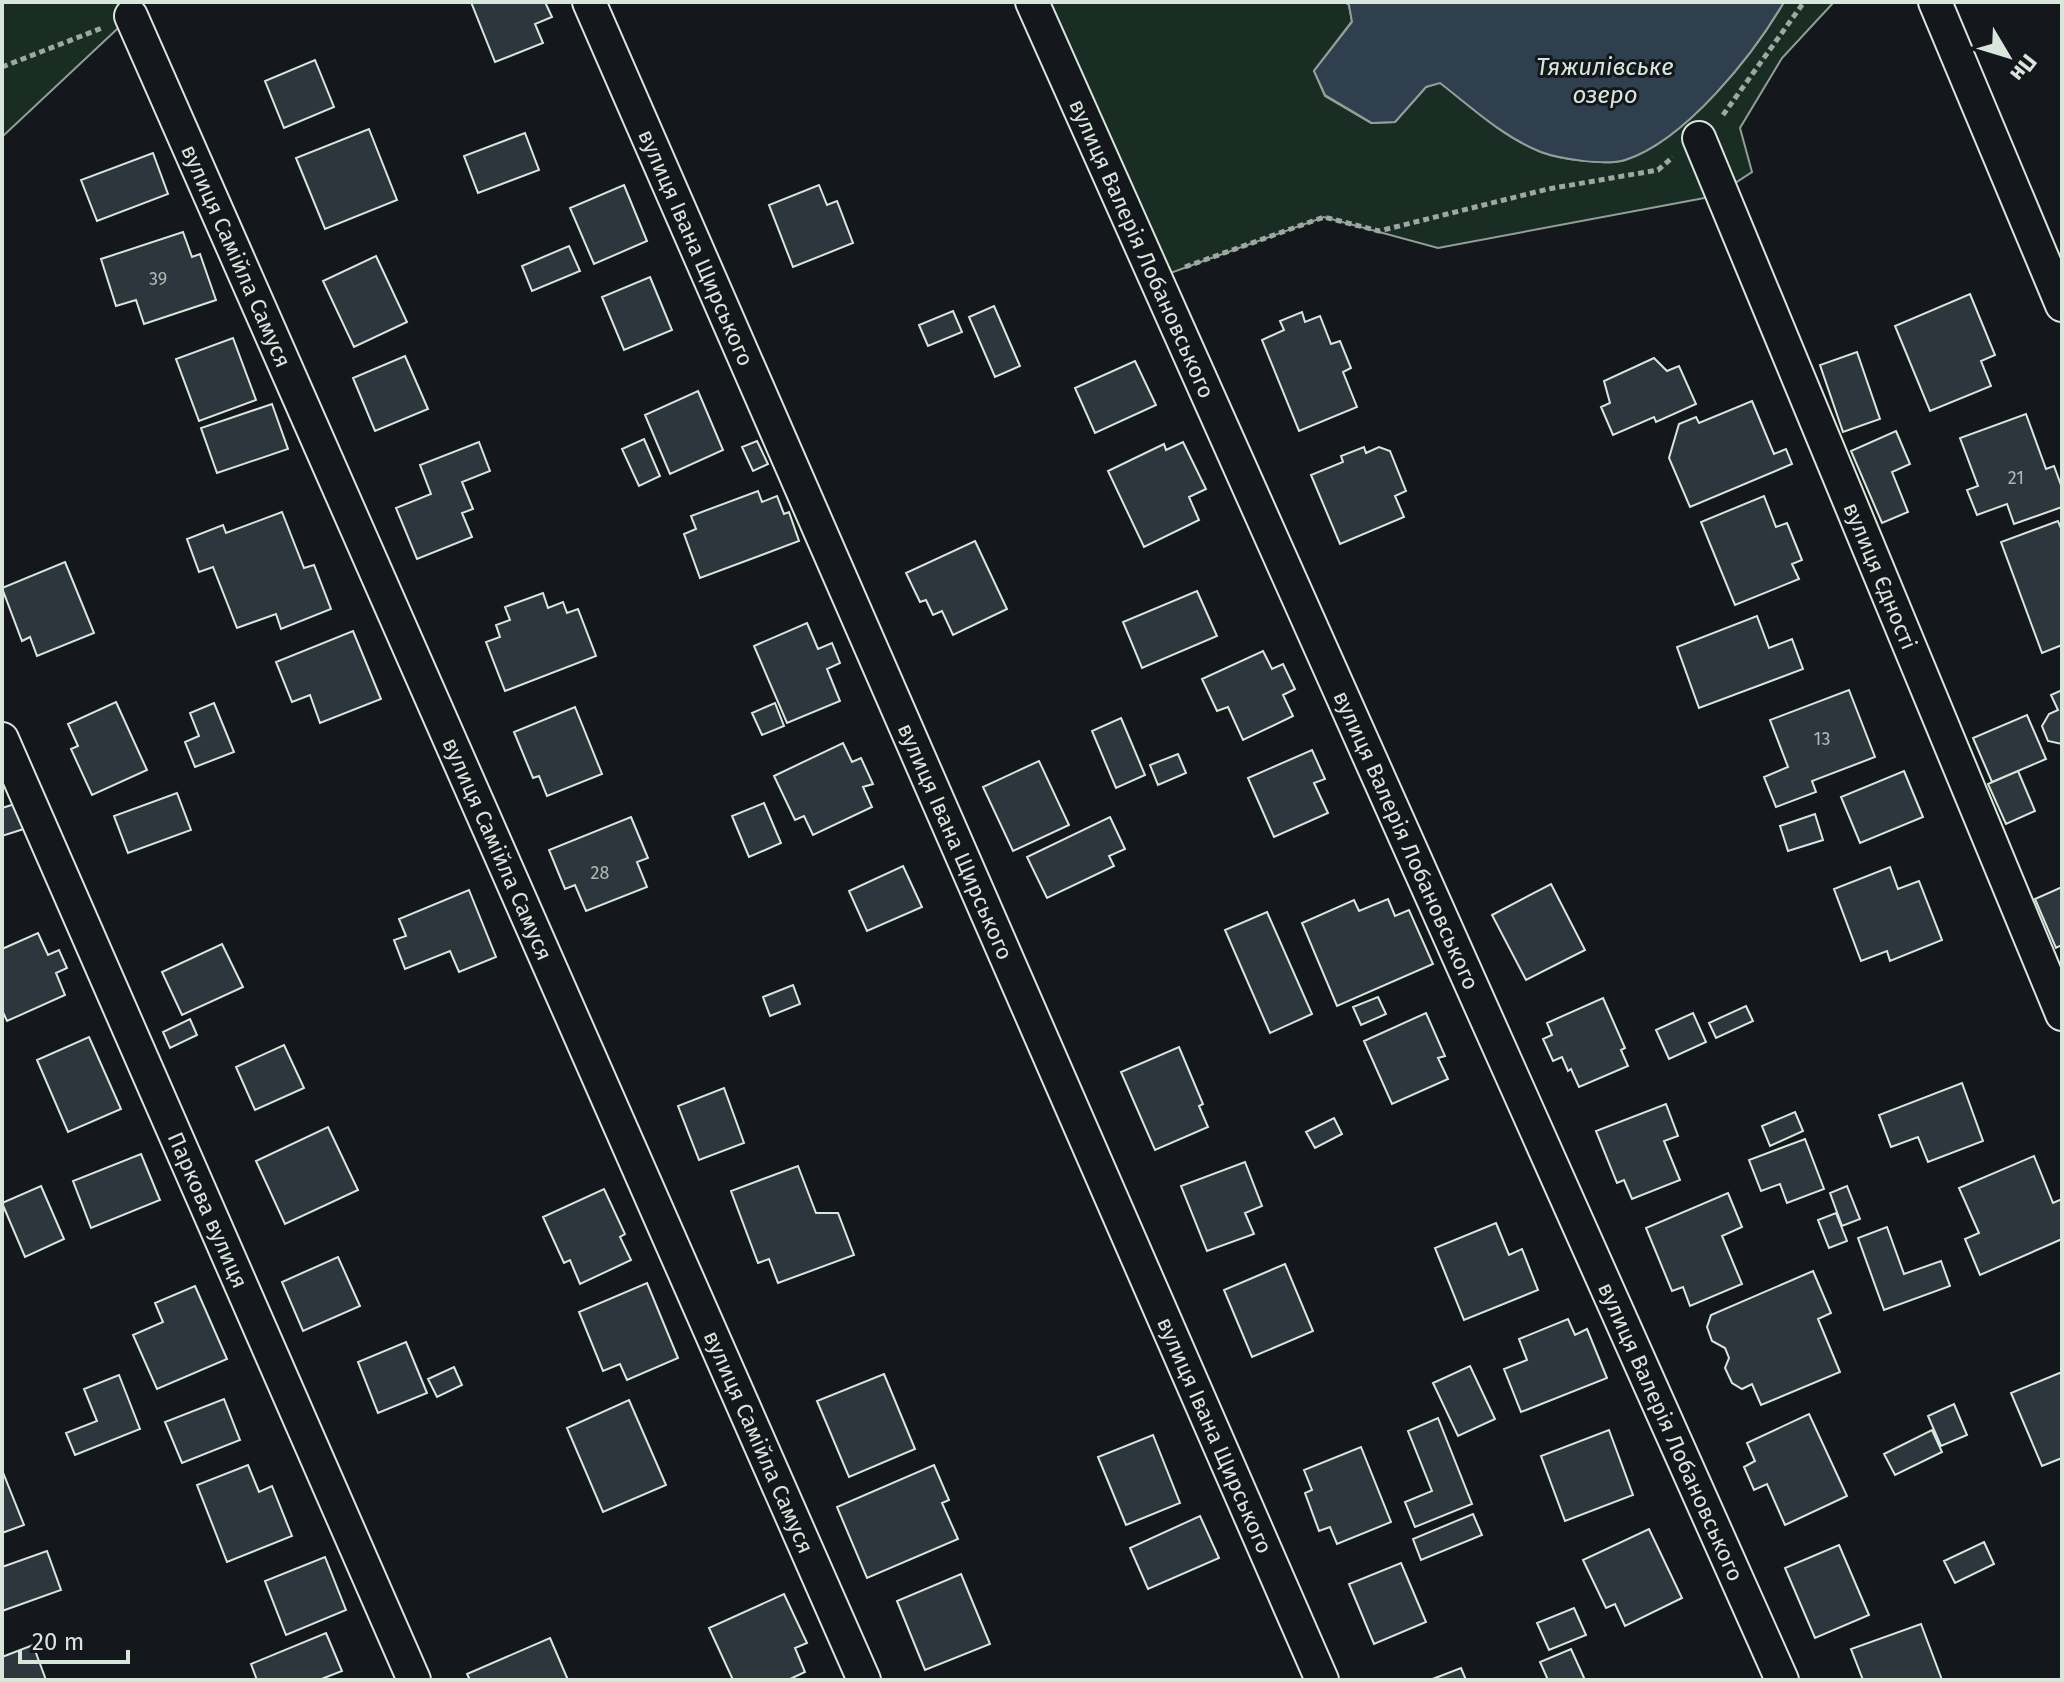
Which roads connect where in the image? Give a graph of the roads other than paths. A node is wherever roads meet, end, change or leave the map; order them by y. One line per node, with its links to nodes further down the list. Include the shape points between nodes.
1 (589, 2): 11 (street, вулиця Івана Щирського)
2 (1032, 2): 12 (street, вулиця Валерія Лобановського)
3 (1935, 2): 6 (street)
4 (131, 16): 10 (street, вулиця Самійла Самуся)
5 (1699, 138): 8 (street, вулиця Єдності)
6 (2062, 305)
7 (2, 739): 9 (street, Паркова вулиця)
8 (2062, 1014)
9 (414, 1680)
10 (864, 1680)
11 (1322, 1680)
12 (1782, 1680)

